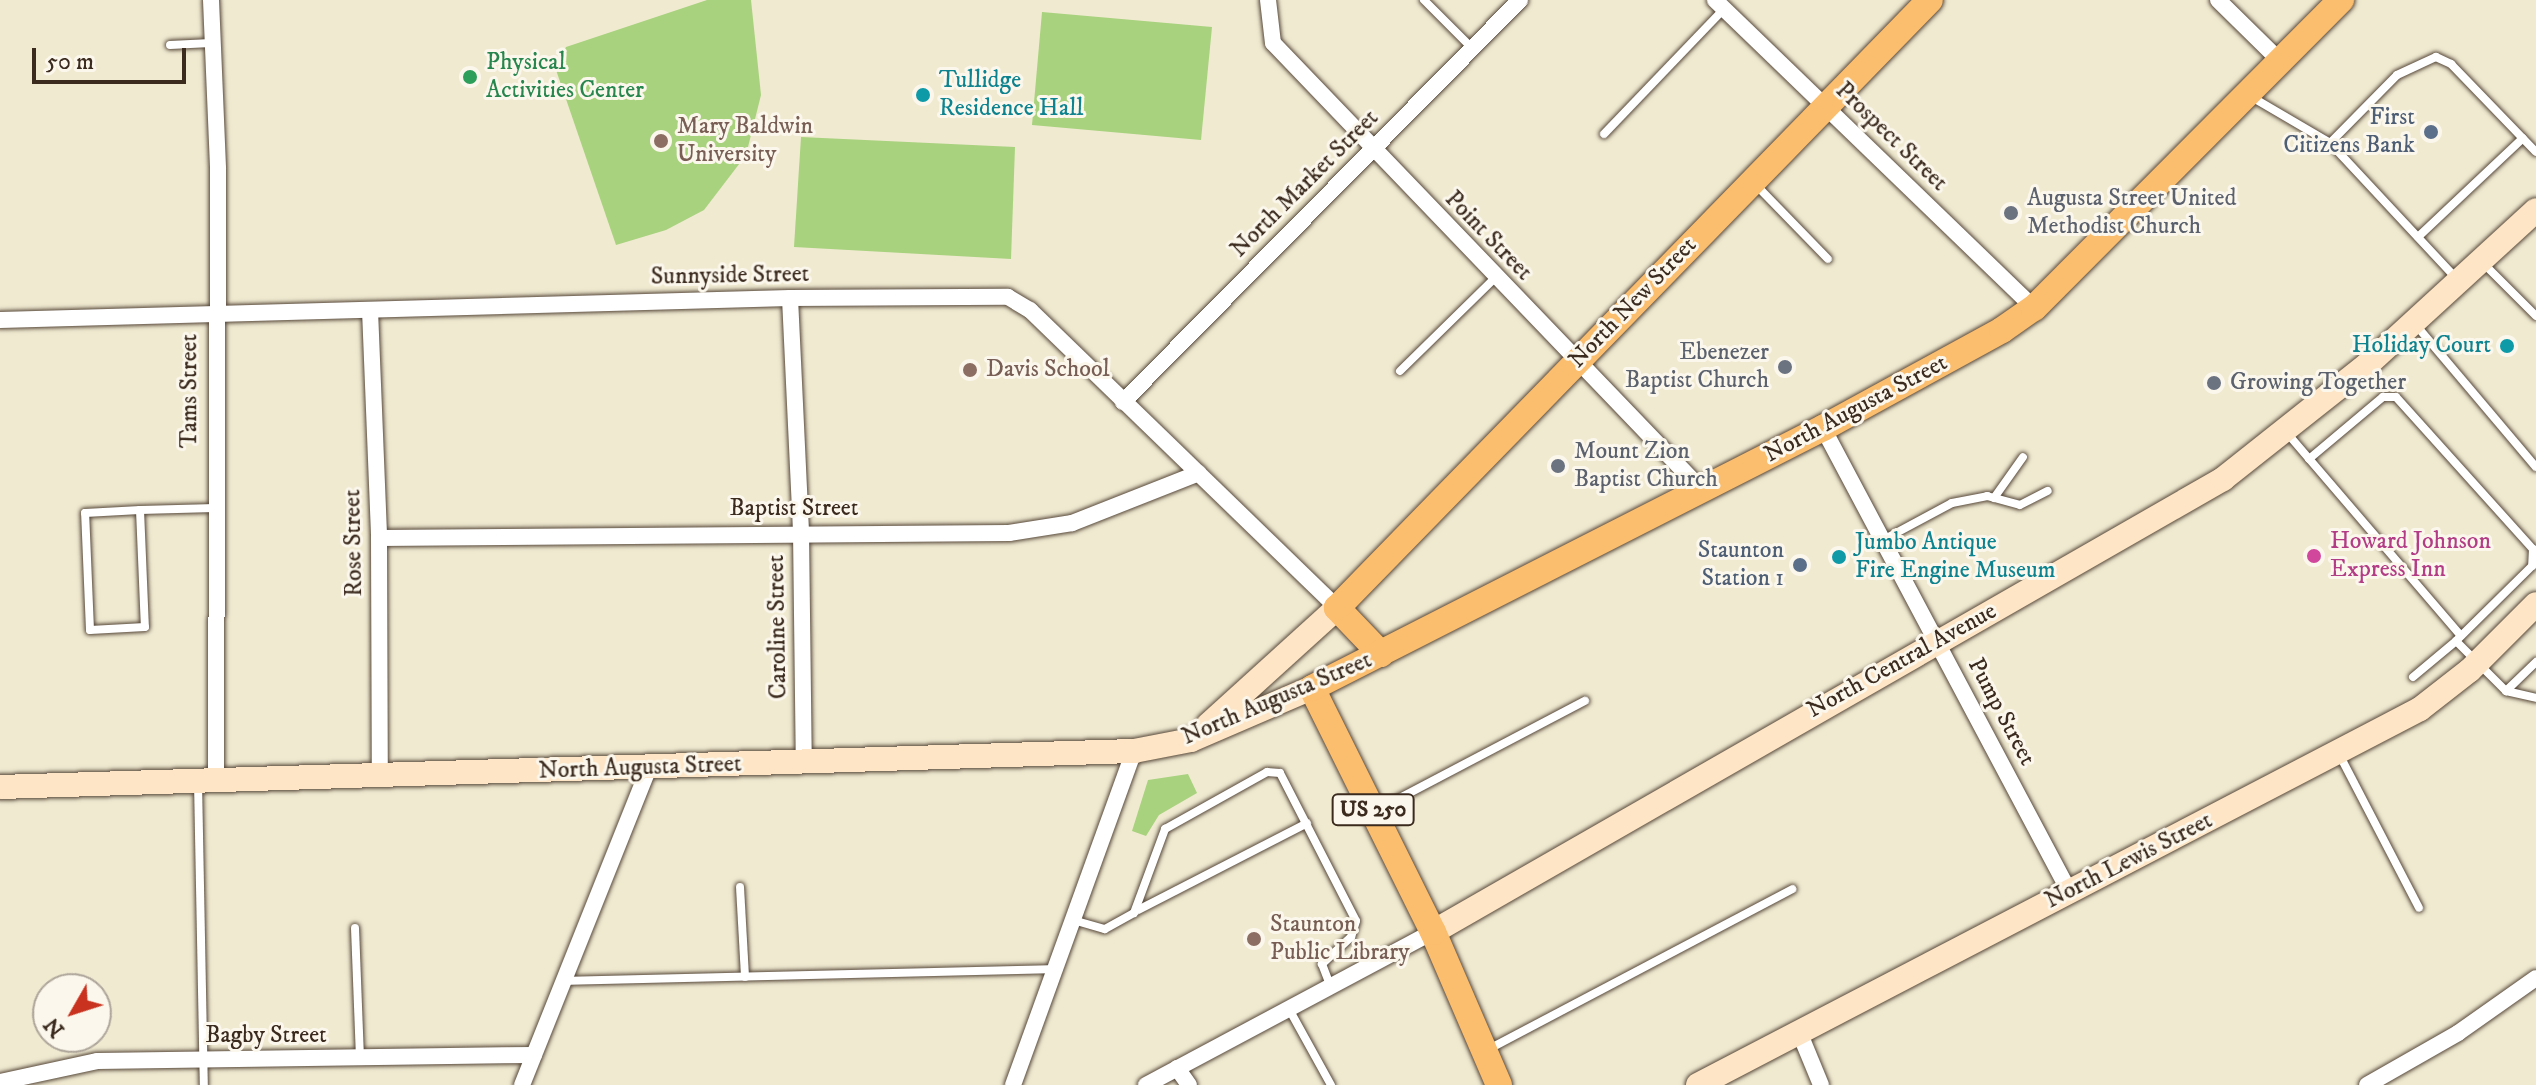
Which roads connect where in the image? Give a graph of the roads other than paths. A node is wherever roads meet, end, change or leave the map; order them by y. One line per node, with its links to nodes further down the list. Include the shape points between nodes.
1 (211, 0): 9 (street, Tams Street)
2 (1268, 0): 18 (street, Point Street, via 1273,43)
3 (1424, 0): 11 (lane)
4 (1520, 0): 11 (street, North Market Street)
5 (1930, 0): 14 (main road, North New Street)
6 (2218, 0): 12 (street)
7 (2341, 0): 12 (main road, North Augusta Street)
8 (1720, 4): 14 (street, Prospect Street); 15 (lane)
9 (211, 43): 10 (lane); 30 (street, Tams Street, via 218,169)
10 (170, 45)
11 (1473, 48): 18 (street, North Market Street)
12 (2280, 61): 13 (main road, North Augusta Street)
13 (2247, 95): 17 (lane); 28 (main road, North Augusta Street)
14 (1825, 106): 20 (main road, North New Street); 28 (street, Prospect Street)
15 (1604, 134)
16 (2523, 138): 17 (lane, via 2451,64 2436,57 2397,75); 19 (lane); 22 (lane)
17 (2330, 143): 22 (lane)
18 (1373, 150): 25 (street, Point Street); 36 (street, North Market Street)
19 (2536, 152)
20 (1752, 181): 23 (lane); 34 (main road, North New Street)
21 (2536, 210): 24 (street, North Central Avenue)
22 (2418, 237): 26 (lane)
23 (1828, 259)
24 (2482, 262): 26 (street, North Central Avenue); 31 (lane)
25 (1495, 278): 34 (street, Point Street); 35 (lane)
26 (2460, 282): 33 (street, North Central Avenue)
27 (790, 298): 29 (street, Sunnyside Street); 36 (street, Sunnyside Street, via 1008,297 1030,310); 48 (street, Caroline Street)
28 (2034, 308): 37 (main road, North Augusta Street)
29 (370, 310): 30 (street, Sunnyside Street); 49 (street, Rose Street)
30 (214, 315): 32 (street, Sunnyside Street); 46 (street, Tams Street)
31 (2536, 316)
32 (0, 320)
33 (2414, 322): 38 (street, North Central Avenue); 41 (lane)
34 (1577, 361): 43 (street, Point Street); 52 (main road, North New Street)
35 (1400, 371)
36 (1123, 402): 42 (street, Sunnyside Street)
37 (1823, 428): 43 (main road, North Augusta Street); 50 (street, Pump Street)
38 (2286, 432): 40 (lane); 54 (street, North Central Avenue, via 2212,486)
39 (2023, 457): 45 (lane, via 2003,478)
40 (2309, 459): 53 (lane); 53 (lane, via 2383,397 2396,397 2533,549 2532,566)
41 (2536, 467)
42 (1199, 473): 48 (street, Baptist Street, via 1072,523 1009,533); 52 (street, Sunnyside Street)
43 (1702, 490): 55 (main road, North Augusta Street)
44 (2048, 491): 45 (lane, via 2020,505)
45 (1994, 498): 50 (lane, via 1952,503)
46 (215, 508): 47 (lane); 69 (street, Tams Street)
47 (140, 510): 47 (lane, via 85,513 90,630 145,627)
48 (801, 532): 49 (street, Baptist Street); 66 (street, Caroline Street)
49 (379, 538): 68 (street, Rose Street)
50 (1883, 540): 54 (street, Pump Street)
51 (2536, 604): 57 (street, North Lewis Street)
52 (1337, 608): 55 (main road); 63 (street, North New Street)
53 (2458, 638): 57 (lane); 58 (lane)
54 (1936, 641): 75 (street, Pump Street); 80 (street, North Central Avenue)
55 (1381, 654): 59 (main road, North Augusta Street)
56 (2536, 662): 60 (lane)
57 (2477, 663): 60 (lane); 65 (street, North Lewis Street, via 2420,709)
58 (2413, 677)
59 (1312, 688): 63 (street, North Augusta Street); 71 (main road, US 250)
60 (2506, 691): 61 (lane)
61 (2536, 698)
62 (1585, 701): 71 (lane)
63 (1191, 740): 64 (street, North Augusta Street)
64 (1134, 751): 66 (street, North Augusta Street); 78 (street)
65 (2337, 752): 75 (street, North Lewis Street); 76 (lane)
66 (804, 763): 67 (street, North Augusta Street)
67 (649, 767): 68 (street, North Augusta Street); 84 (street)
68 (380, 775): 69 (street, North Augusta Street)
69 (207, 781): 70 (street, North Augusta Street); 90 (lane)
70 (0, 787)
71 (1373, 812): 80 (main road, US 250)
72 (1307, 823): 77 (lane); 77 (lane, via 1286,779 1267,772 1165,829); 85 (lane, via 1356,921 1351,937 1322,964)
73 (740, 887): 82 (lane)
74 (1792, 889): 88 (lane)
75 (2069, 891): 87 (street, North Lewis Street)
76 (2419, 908)
77 (1138, 910): 78 (lane, via 1105,929)
78 (1073, 920): 81 (street)
79 (355, 928): 91 (lane)
80 (1433, 932): 85 (street); 88 (main road, US 250)
81 (1056, 969): 82 (lane); 96 (street)
82 (745, 977): 84 (lane)
83 (2536, 978): 103 (street, via 2458,1033)
84 (564, 981): 89 (street)
85 (1331, 988): 86 (street)
86 (1289, 1009): 92 (street); 99 (lane)
87 (1800, 1034): 101 (street, North Lewis Street); 102 (street)
88 (1486, 1051): 100 (main road, US 250)
89 (534, 1055): 91 (street, Bagby Street); 95 (street)
90 (204, 1060): 91 (street, Bagby Street); 93 (street, Bagby Street, via 97,1061); 94 (lane)
91 (360, 1060)
92 (1177, 1068): 97 (street); 98 (street)
93 (0, 1082)
94 (204, 1085)
95 (522, 1085)
96 (1013, 1085)
97 (1146, 1085)
98 (1189, 1085)
99 (1331, 1085)
100 (1499, 1085)
101 (1698, 1085)
102 (1821, 1085)
103 (2367, 1085)

